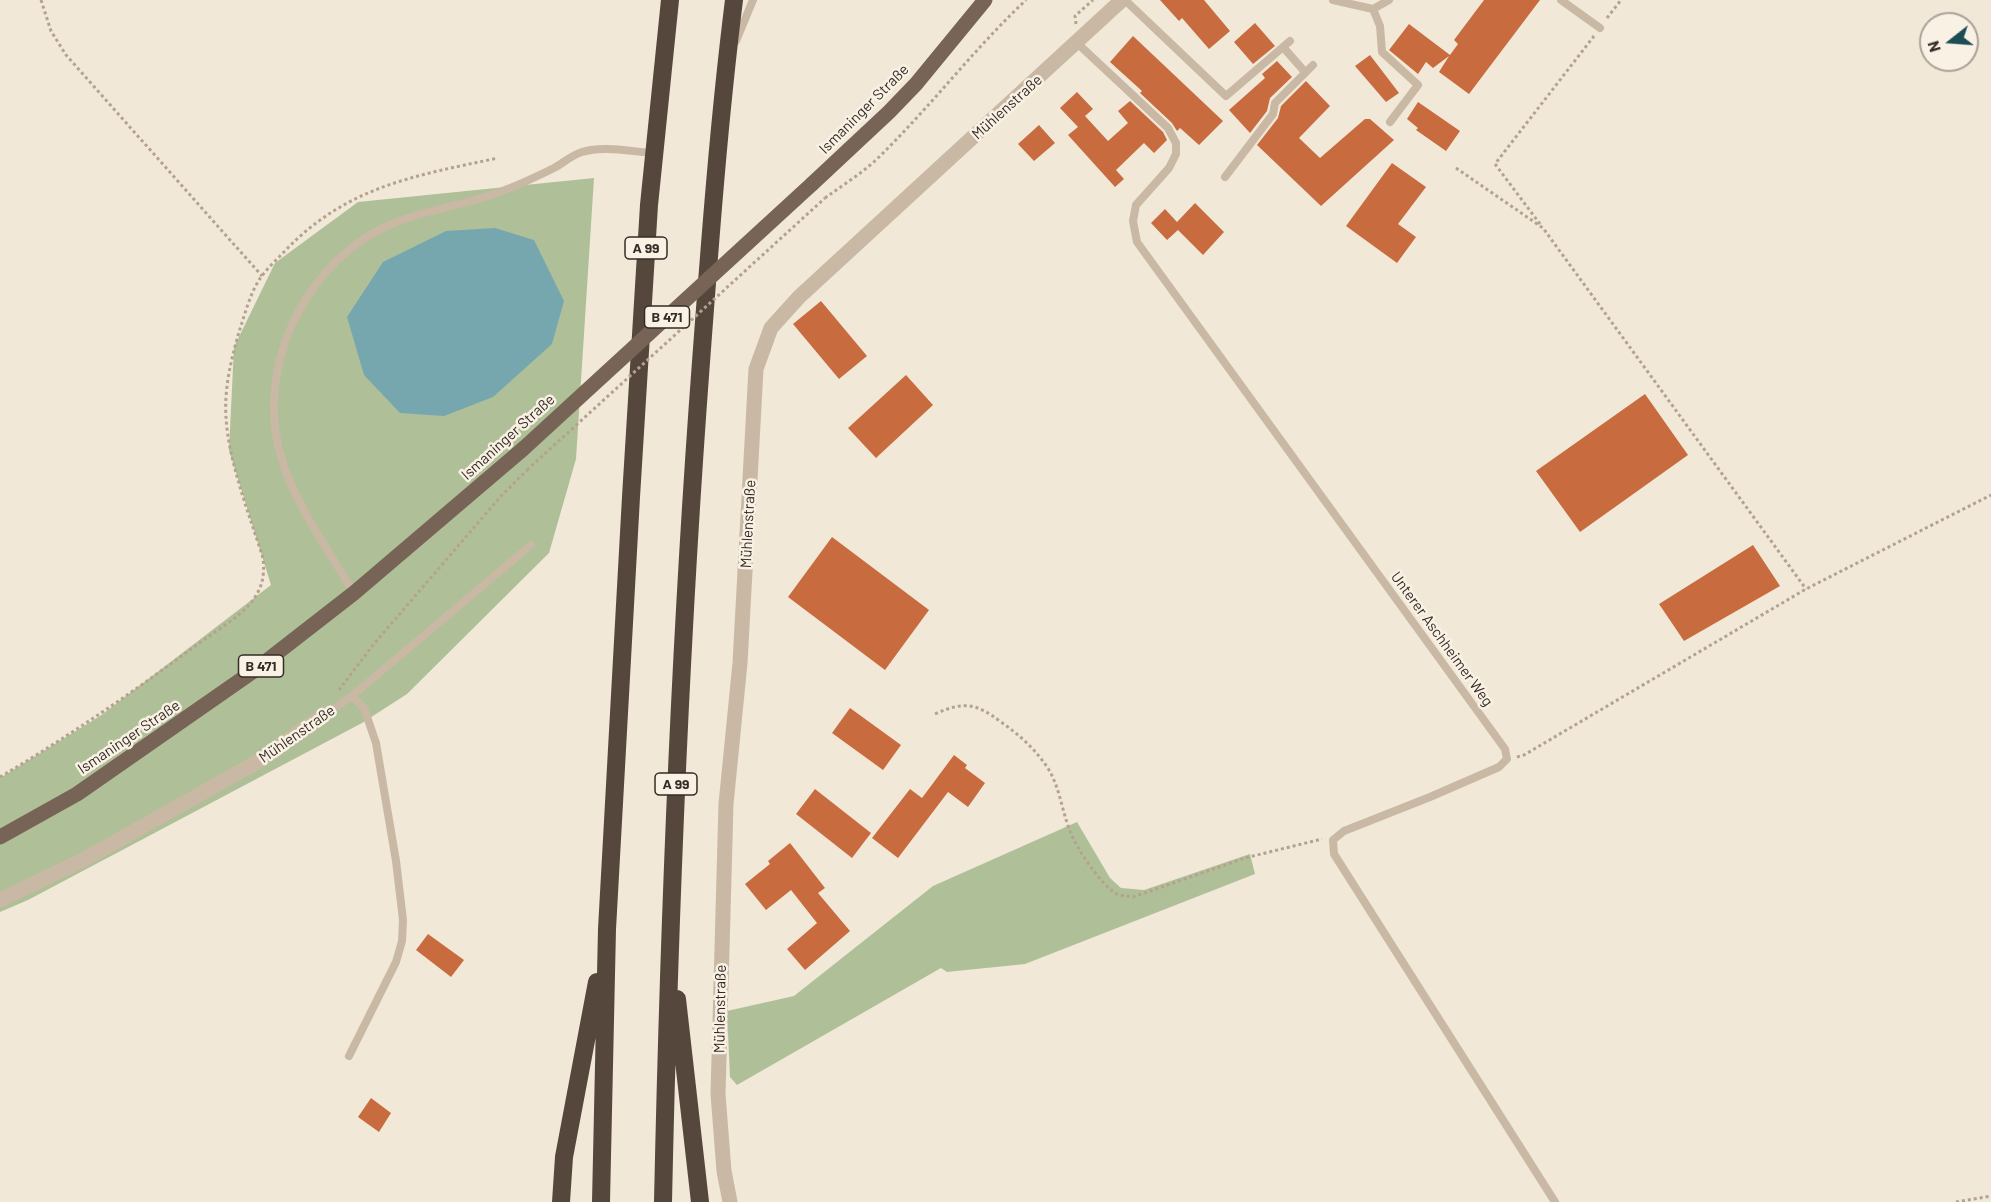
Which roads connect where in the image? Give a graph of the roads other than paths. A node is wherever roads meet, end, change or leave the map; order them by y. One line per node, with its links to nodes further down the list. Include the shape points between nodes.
1 (670, 0): 18 (highway, A 99)
2 (734, 0): 14 (highway, A 99)
3 (753, 0): 14 (lane)
4 (985, 0): 21 (main road, Ismaninger Straße / B 471, bridge, via 896,105 812,184 523,449)
5 (1123, 0): 12 (street, Mühlenstraße); 13 (lane, via 1226,96)
6 (1333, 0): 9 (lane)
7 (1389, 0): 9 (lane)
8 (1561, 0): 10 (lane)
9 (1373, 9): 17 (lane, via 1380,26 1382,52 1418,85)
10 (1600, 28)
11 (1290, 41): 13 (lane)
12 (1077, 43): 33 (street, Mühlenstraße, via 799,297 771,328 756,369 740,663 726,804 718,1094); 34 (lane, Unterer Aschheimer Weg, via 1168,128 1176,143 1169,168 1136,205 1133,221 1137,242 1505,749 1507,759 1499,768 1344,831 1333,840 1334,854)
13 (1283, 47): 16 (lane)
14 (726, 63): 27 (highway, A 99, via 688,535)
15 (1313, 64): 16 (lane)
16 (1305, 72): 19 (lane, via 1275,103 1273,114)
17 (1390, 122)
18 (654, 153): 21 (lane, via 582,152 488,196 427,212 377,231 346,251 307,297 280,353 272,398 274,424 280,455 297,496); 26 (highway, A 99)
19 (1224, 177)
20 (531, 545): 22 (lane)
21 (354, 593): 24 (main road, Ismaninger Straße / B 471, via 165,735 77,794)
22 (352, 696): 23 (lane, Mühlenstraße); 28 (lane, Mühlenstraße, via 364,708 376,743 403,920 396,962)
23 (324, 715): 25 (street, Mühlenstraße, via 257,762 85,859)
24 (0, 837)
25 (0, 900)
26 (607, 929): 29 (highway, via 564,1157); 30 (highway, A 99)
27 (669, 935): 31 (highway, A 99); 32 (highway)
28 (349, 1056)
29 (561, 1202)
30 (601, 1202)
31 (663, 1202)
32 (700, 1202)
33 (730, 1202)
34 (1555, 1202)

